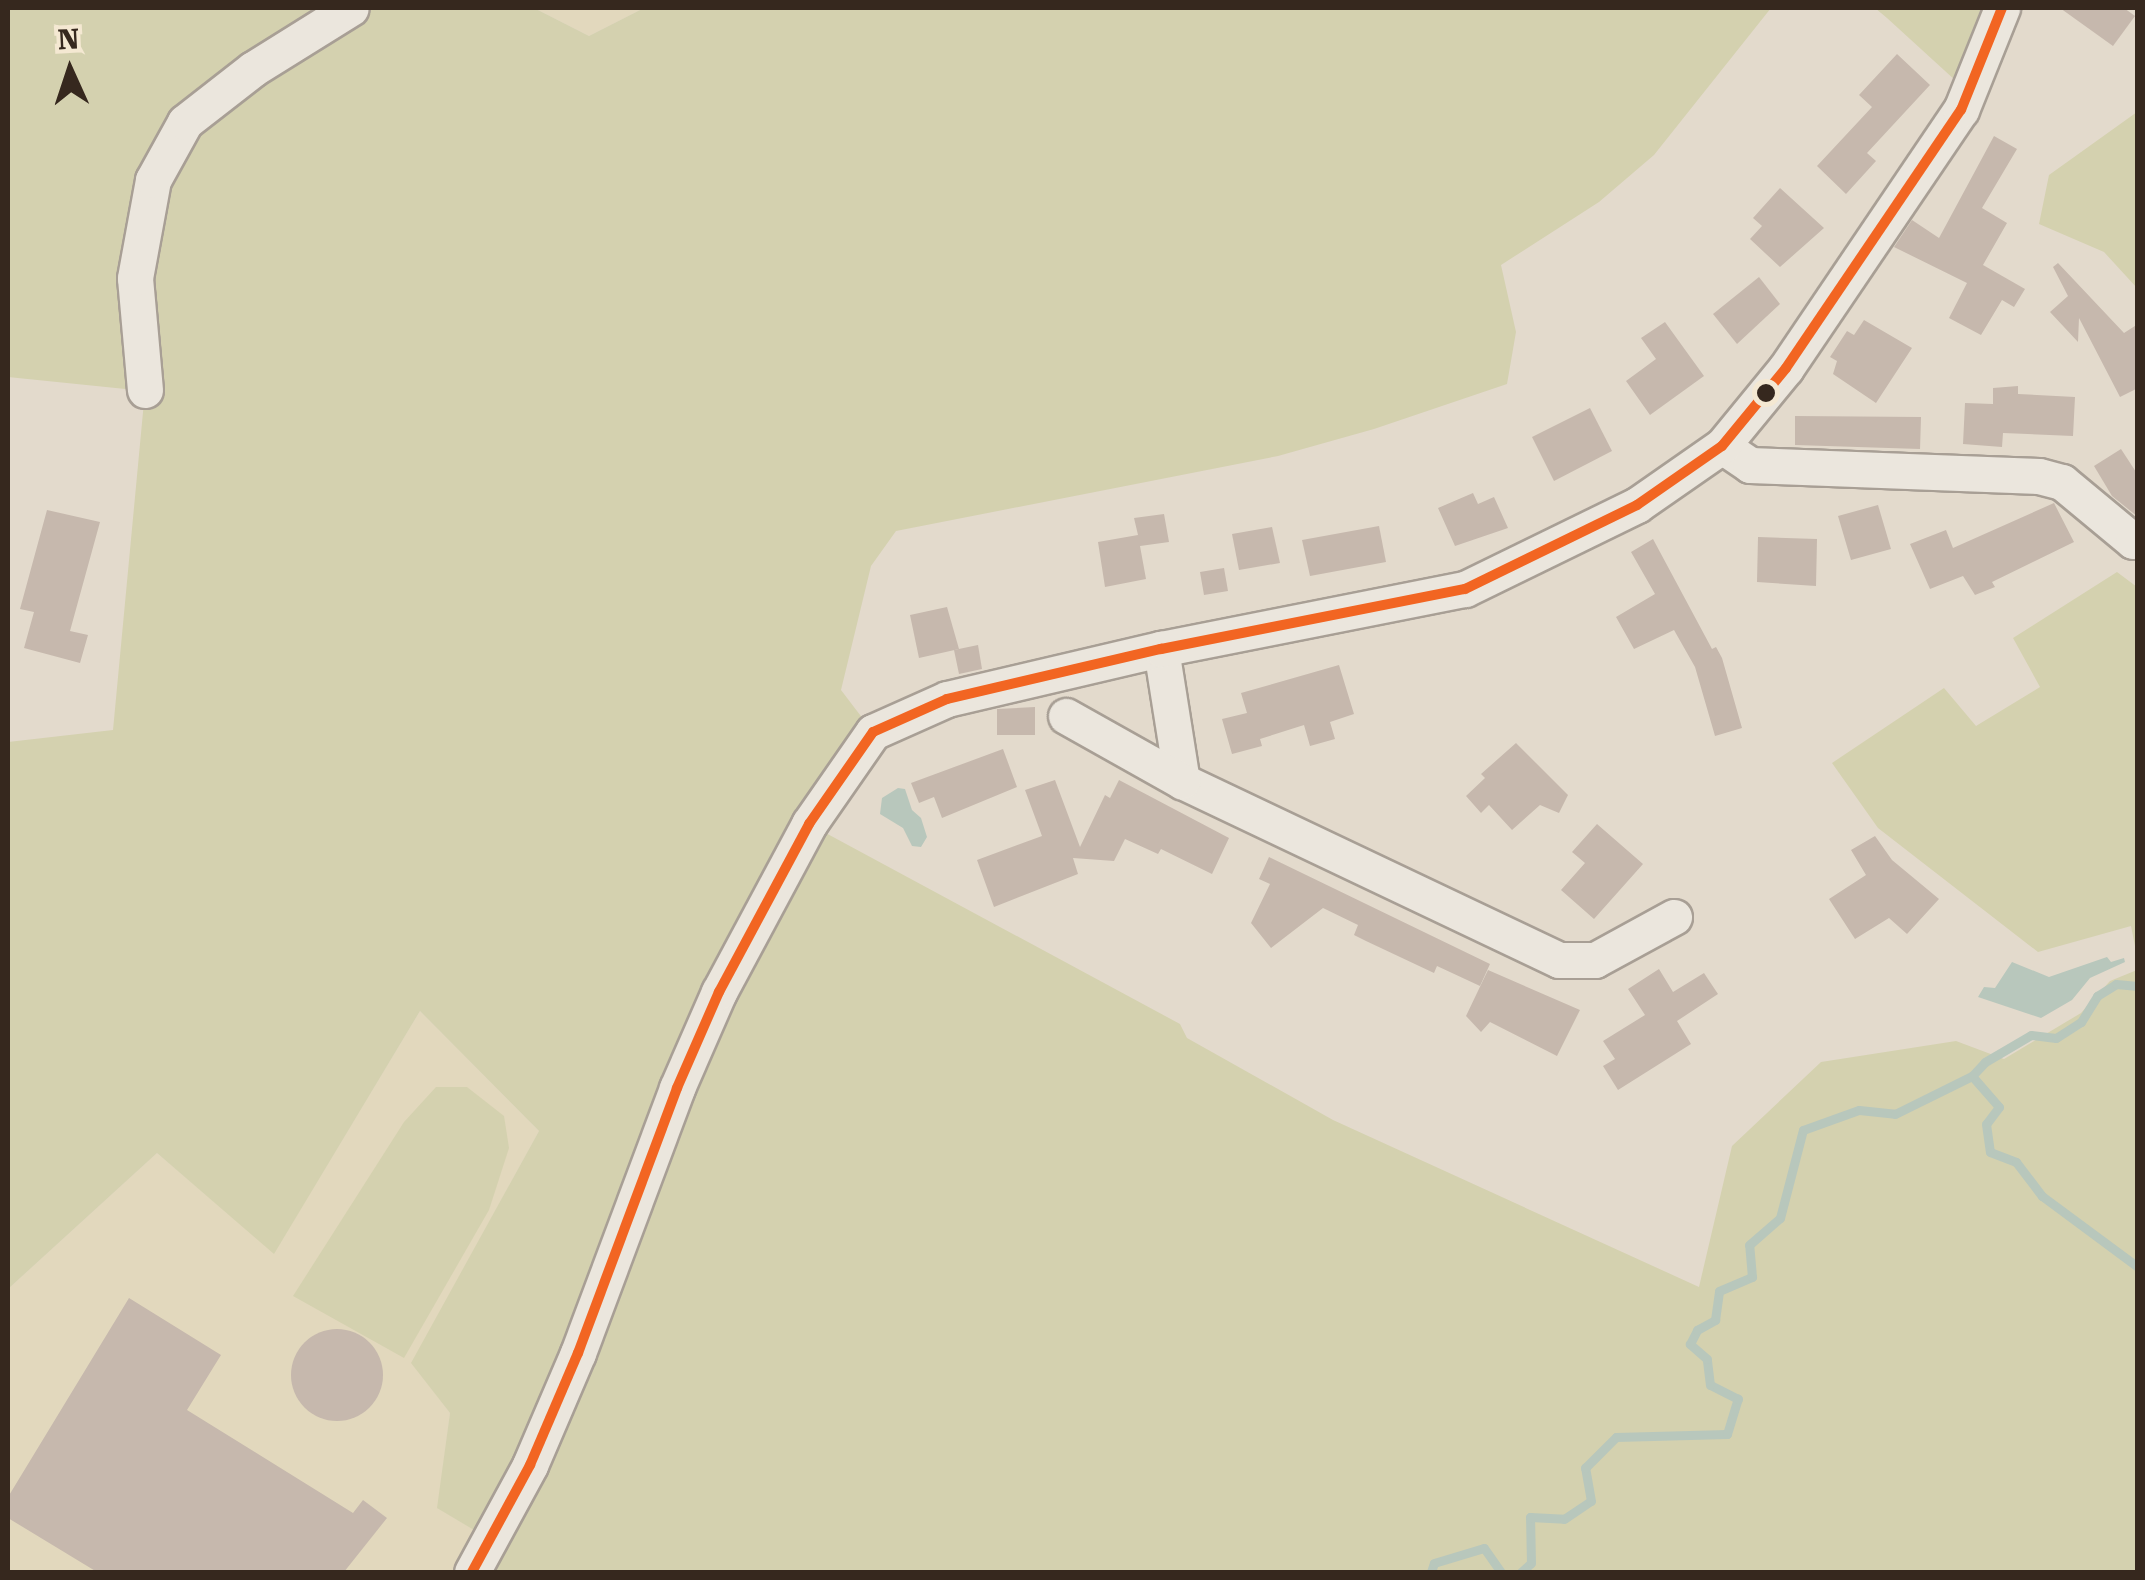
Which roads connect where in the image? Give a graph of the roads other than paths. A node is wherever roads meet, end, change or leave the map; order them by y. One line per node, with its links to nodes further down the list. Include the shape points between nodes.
1 (351, 8): 3 (street, via 185,122 152,180 135,278)
2 (2002, 8): 4 (street, via 1962,110 1786,368)
3 (145, 390)
4 (1722, 446): 5 (street, via 1750,465 2039,476 2062,482); 6 (street, via 1637,505 1464,589)
5 (2138, 539)
6 (1160, 649): 8 (street); 10 (street, via 947,699 873,732 809,824 719,992 530,1464)
7 (1066, 716): 8 (street)
8 (1182, 781): 9 (street, via 1560,960 1595,960)
9 (1674, 917)
10 (472, 1572)

